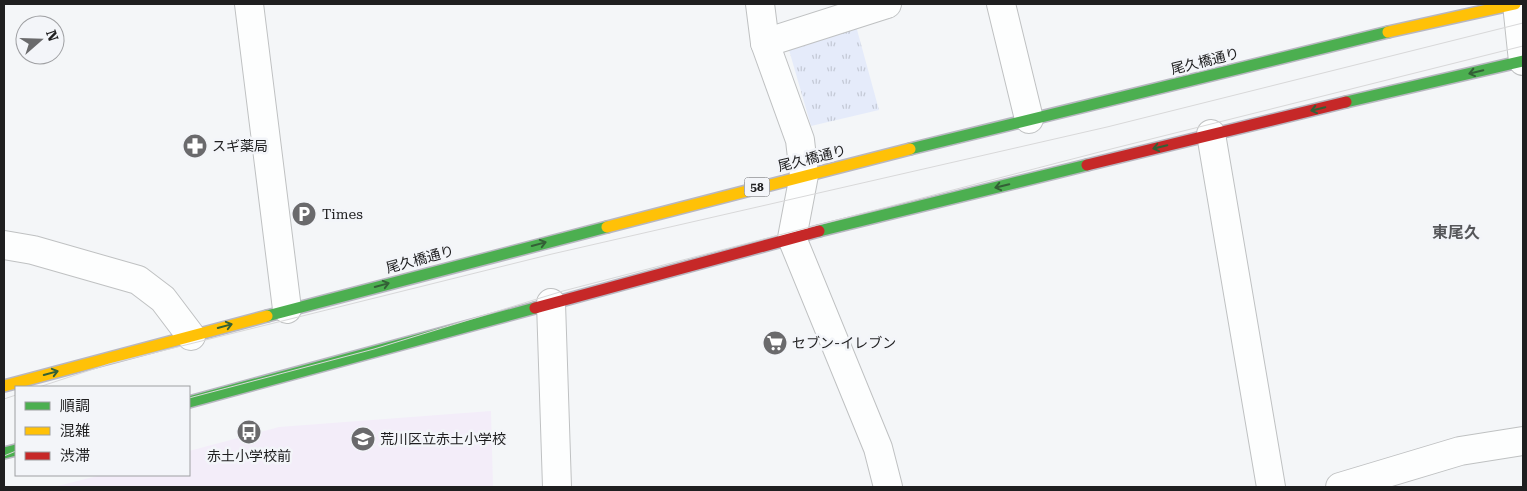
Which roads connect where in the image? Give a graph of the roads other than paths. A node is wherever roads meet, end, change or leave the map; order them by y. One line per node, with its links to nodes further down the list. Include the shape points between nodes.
1 (249, 4): 14 (street)
2 (760, 4): 6 (street)
3 (887, 4): 6 (street)
4 (1001, 4): 8 (street)
5 (1516, 4): 7 (street); 8 (main road, 尾久橋通り / 58, via 1396,29)
6 (765, 43): 10 (street, via 800,140)
7 (1523, 61): 9 (main road, one-way to 9)
8 (1029, 119): 10 (main road, 尾久橋通り / 58)
9 (1211, 134): 11 (main road, one-way to 11); 21 (street)
10 (804, 175): 11 (street); 14 (main road, 尾久橋通り / 58, one-way to 10)
11 (792, 238): 13 (main road); 20 (street, via 878,448)
12 (4, 245): 15 (street, via 138,280 163,299)
13 (551, 303): 17 (main road); 19 (street)
14 (287, 309): 15 (main road, 尾久橋通り / 58, one-way to 14)
15 (191, 336): 16 (main road, 尾久橋通り / 58, one-way to 15)
16 (4, 386)
17 (190, 402)
18 (1523, 441): 22 (street, via 1460,452)
19 (557, 487)
20 (888, 487)
21 (1271, 487)
22 (1340, 487)

